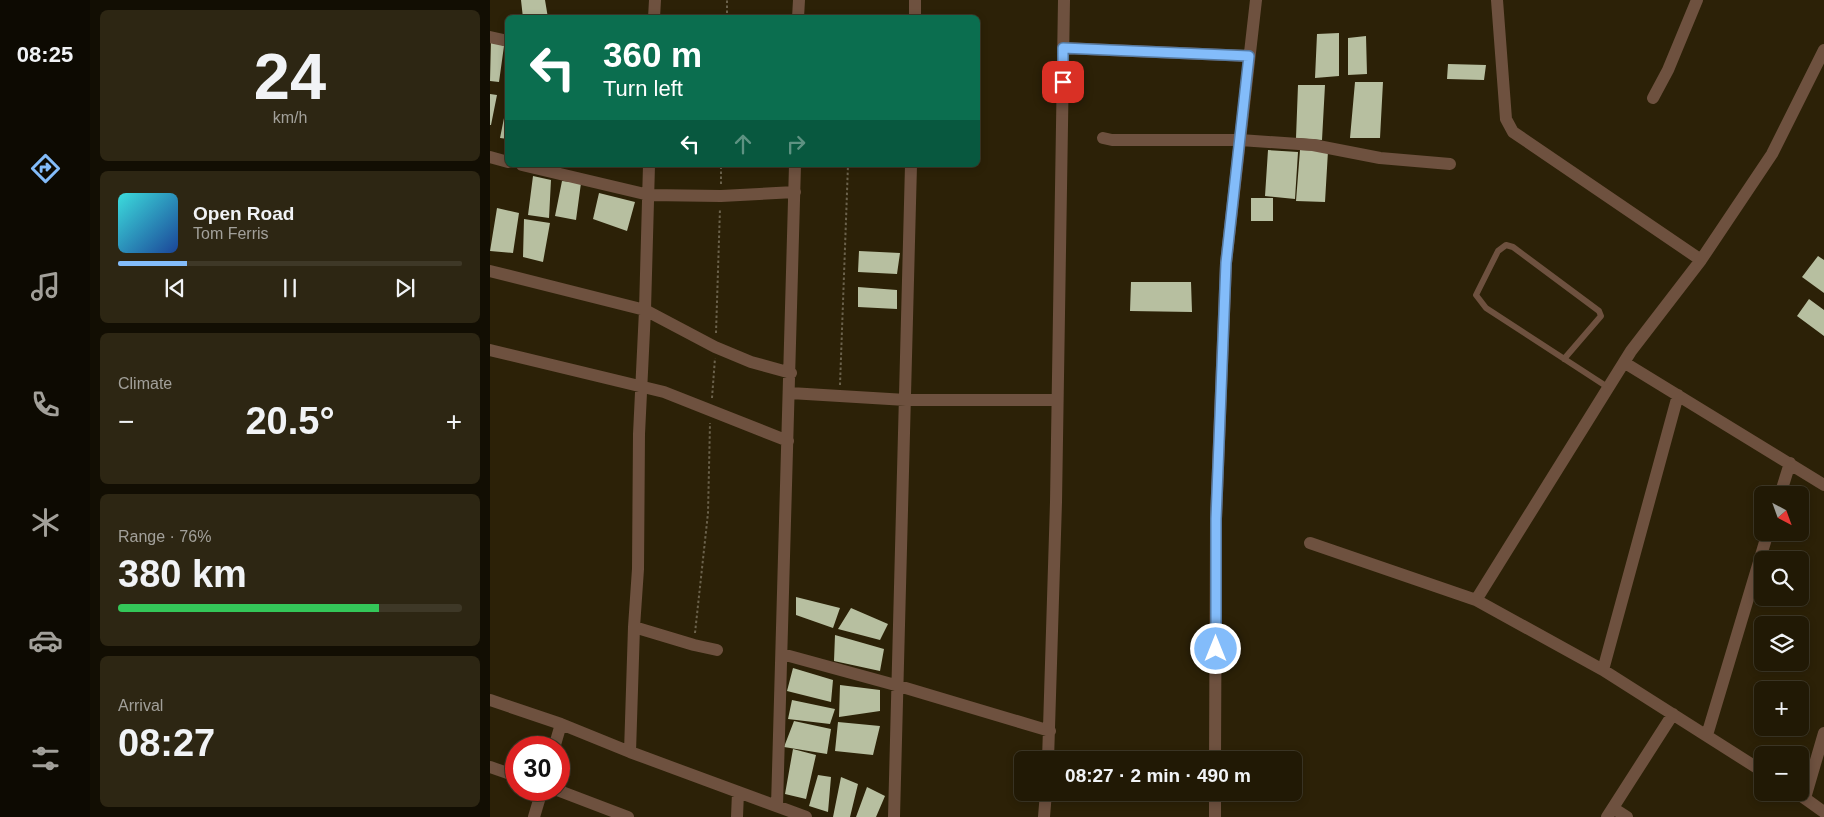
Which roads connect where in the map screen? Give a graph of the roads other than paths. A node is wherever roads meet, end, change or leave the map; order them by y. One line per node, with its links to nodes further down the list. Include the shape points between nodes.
1 (655, 0): 8 (street)
2 (799, 0): 9 (street)
3 (915, 0): 10 (street)
4 (1064, 0): 13 (street)
5 (1256, 0): 15 (street)
6 (1497, 0): 28 (street, via 1506,119 1513,132)
7 (1697, 0): 16 (street)
8 (654, 15)
9 (798, 15)
10 (915, 15)
11 (490, 36): 12 (street)
12 (505, 40)
13 (1063, 48): 15 (street); 40 (street)
14 (1824, 50): 28 (street, via 1772,154)
15 (1249, 56): 18 (street)
16 (1653, 98)
17 (1104, 138): 18 (street)
18 (1240, 140): 21 (street, via 1313,145 1380,158); 61 (street, via 1226,263 1216,519)
19 (490, 158): 20 (street)
20 (505, 161)
21 (1450, 164)
22 (530, 167): 27 (street)
23 (650, 167): 27 (street)
24 (795, 167): 26 (street)
25 (911, 167): 39 (street)
26 (795, 192): 27 (street); 34 (street)
27 (649, 195): 30 (street)
28 (1701, 260): 33 (street)
29 (490, 271): 30 (street)
30 (645, 310): 34 (street, via 715,347 751,362); 35 (street)
31 (490, 350): 35 (street)
32 (1564, 359): 32 (lane, via 1486,308 1476,295 1498,251 1506,245 1599,311 1601,316); 36 (lane)
33 (1625, 363): 36 (street); 38 (street)
34 (791, 373): 37 (street)
35 (642, 387): 41 (street, via 664,392); 48 (street)
36 (1609, 388): 47 (street)
37 (790, 393): 39 (street); 41 (street)
38 (1678, 395): 42 (street); 51 (street)
39 (906, 400): 40 (street); 52 (street)
40 (1057, 400): 56 (street)
41 (788, 441): 50 (street)
42 (1790, 463): 43 (street); 44 (street)
43 (1824, 485)
44 (1783, 486)
45 (1765, 541): 58 (street)
46 (1310, 543): 47 (street)
47 (1476, 600): 51 (street)
48 (634, 627): 49 (street); 62 (street)
49 (718, 650)
50 (782, 654): 52 (street); 73 (street)
51 (1603, 670): 54 (street)
52 (899, 686): 56 (street); 80 (street)
53 (490, 700): 55 (street)
54 (1672, 714): 58 (street); 75 (street)
55 (561, 724): 59 (street); 62 (street)
56 (1050, 731): 60 (street)
57 (1824, 733): 66 (street)
58 (1707, 735): 63 (street)
59 (558, 736)
60 (1049, 751)
61 (1215, 751)
62 (630, 752): 67 (street)
63 (1754, 766)
64 (490, 767): 65 (street)
65 (505, 772)
66 (1809, 772)
67 (738, 792): 73 (street); 78 (street)
68 (570, 795): 77 (street)
69 (539, 801): 76 (street)
70 (1045, 801): 81 (street)
71 (1215, 801): 82 (street)
72 (1808, 801): 74 (street)
73 (777, 806): 79 (street)
74 (1824, 812)
75 (1610, 813): 83 (street)
76 (534, 817)
77 (628, 817)
78 (737, 817)
79 (806, 817)
80 (894, 817)
81 (1044, 817)
82 (1215, 817)
83 (1627, 817)

